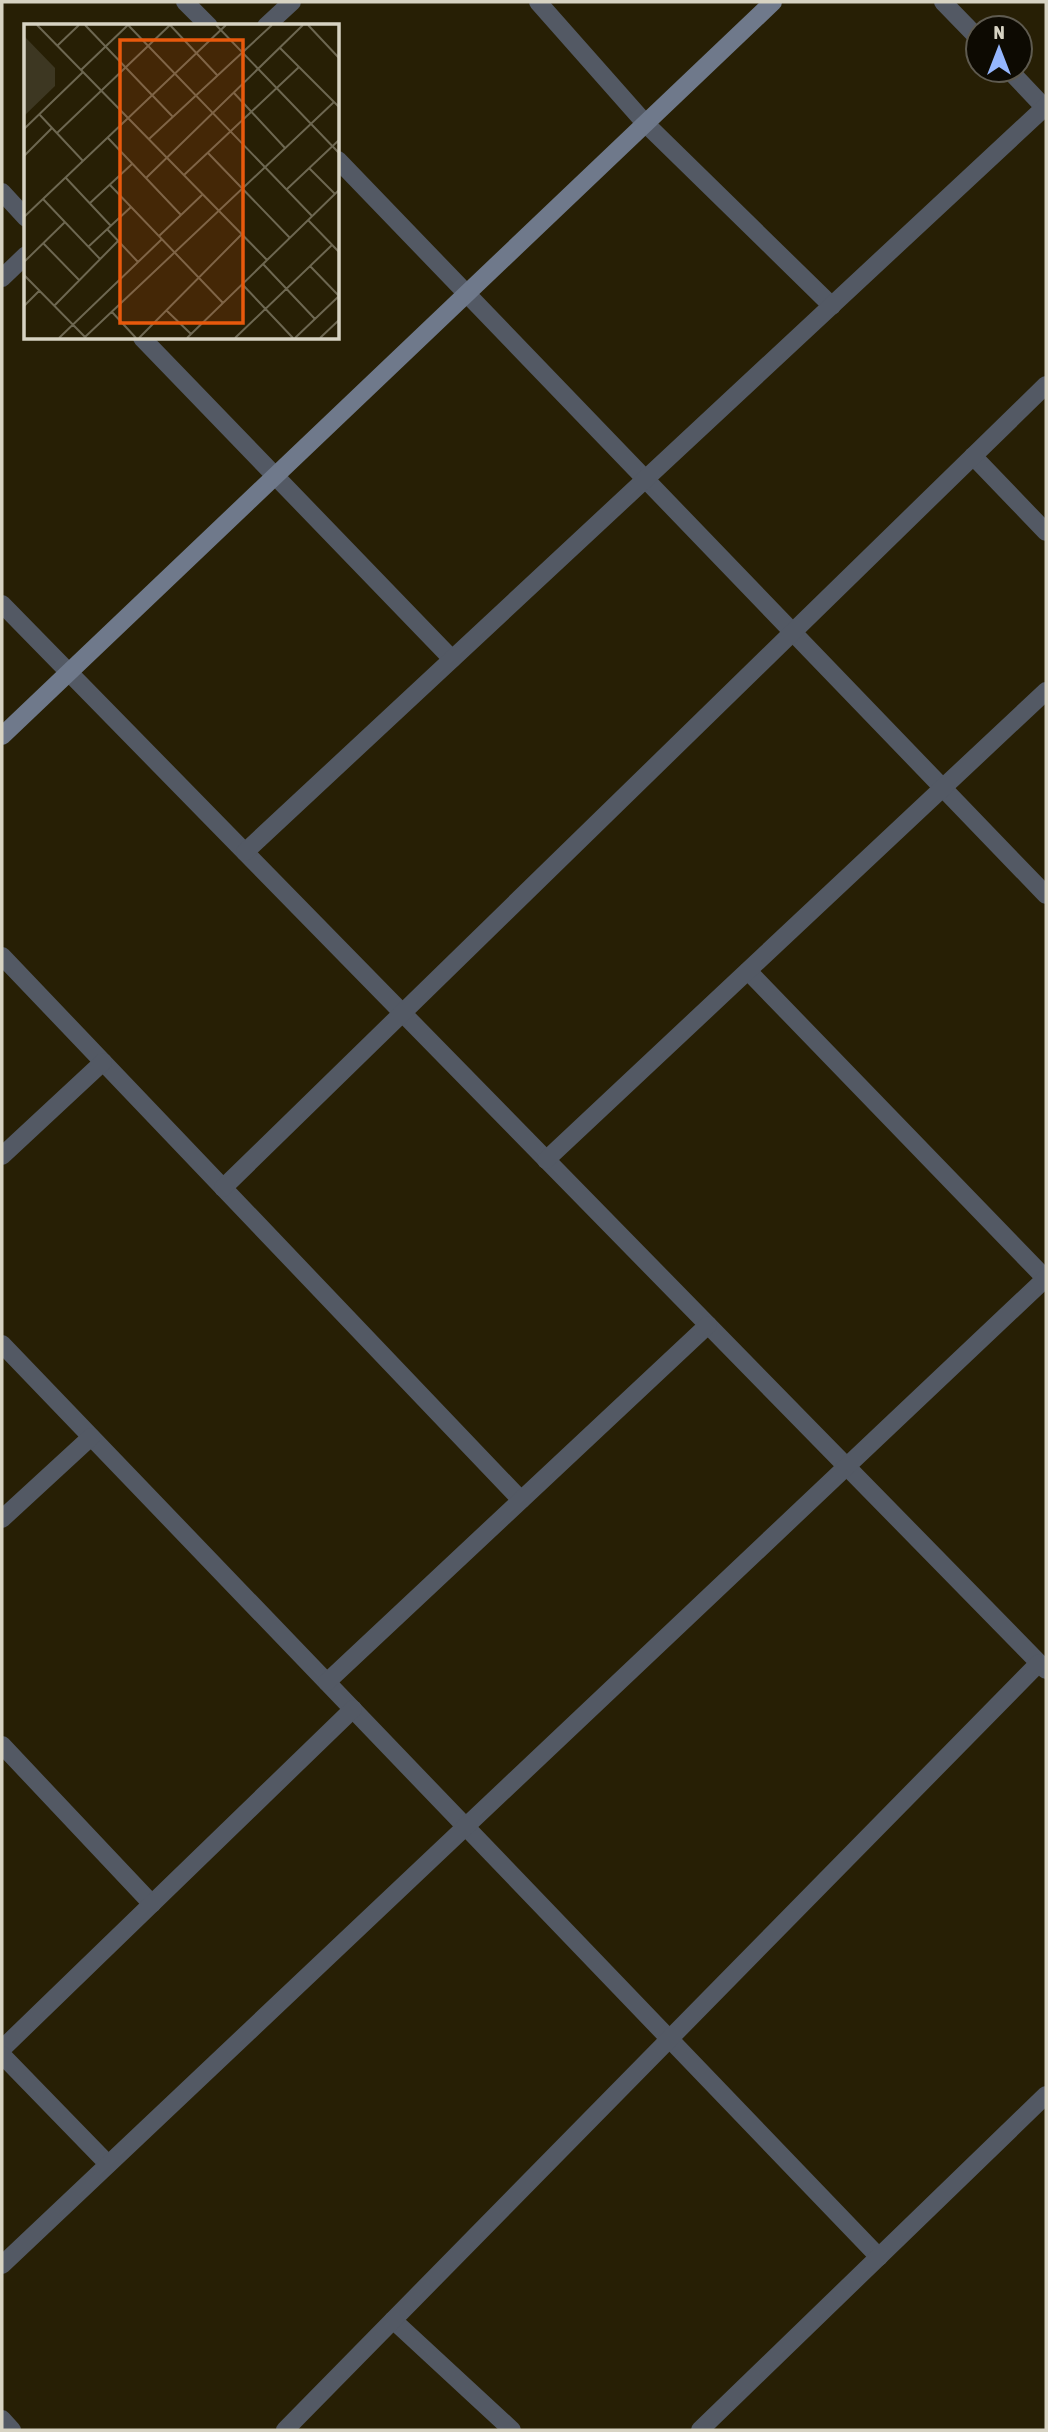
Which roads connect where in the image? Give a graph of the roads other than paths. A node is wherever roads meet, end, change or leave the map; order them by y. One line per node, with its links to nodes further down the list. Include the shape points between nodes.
1 (186, 2): 6 (street)
2 (292, 2): 7 (street)
3 (538, 2): 11 (street)
4 (773, 2): 11 (street)
5 (943, 2): 8 (street)
6 (207, 24)
7 (268, 24)
8 (964, 24)
9 (1023, 84): 10 (street)
10 (1046, 107): 18 (street)
11 (645, 123): 17 (street); 18 (street)
12 (340, 162): 17 (street)
13 (2, 192): 14 (street)
14 (24, 216)
15 (24, 257): 16 (street)
16 (2, 278)
17 (467, 293): 22 (street); 23 (street)
18 (832, 306): 23 (street)
19 (144, 340): 22 (street)
20 (1046, 385): 21 (street)
21 (973, 456): 24 (street); 26 (street)
22 (275, 476): 27 (street); 28 (street)
23 (646, 479): 26 (street); 27 (street)
24 (1046, 532)
25 (2, 604): 28 (street)
26 (793, 632): 31 (street); 36 (street)
27 (452, 659): 32 (street)
28 (68, 672): 30 (street); 32 (street)
29 (1046, 691): 31 (street)
30 (2, 736)
31 (943, 788): 33 (street); 35 (street)
32 (245, 852): 36 (street)
33 (1046, 895)
34 (2, 956): 37 (street)
35 (748, 971): 39 (street); 41 (street)
36 (402, 1013): 39 (street); 40 (street)
37 (103, 1062): 38 (street); 40 (street)
38 (2, 1156)
39 (546, 1160): 42 (street)
40 (223, 1188): 46 (street)
41 (1046, 1278): 45 (street)
42 (708, 1325): 45 (street); 46 (street)
43 (2, 1343): 44 (street)
44 (91, 1437): 47 (street); 49 (street)
45 (847, 1466): 48 (street); 52 (street)
46 (521, 1500): 49 (street)
47 (2, 1519)
48 (1043, 1667): 54 (street)
49 (327, 1682): 50 (street)
50 (353, 1709): 52 (street); 53 (street)
51 (2, 1745): 53 (street)
52 (465, 1826): 54 (street); 58 (street)
53 (152, 1904): 55 (street)
54 (670, 2039): 59 (street); 61 (street)
55 (2, 2049)
56 (2, 2055): 58 (street)
57 (1045, 2099): 59 (street)
58 (108, 2164): 60 (street)
59 (879, 2257): 66 (street)
60 (2, 2265)
61 (393, 2320): 64 (street); 65 (street)
62 (2, 2420): 63 (street)
63 (12, 2430)
64 (285, 2430)
65 (512, 2430)
66 (700, 2430)

